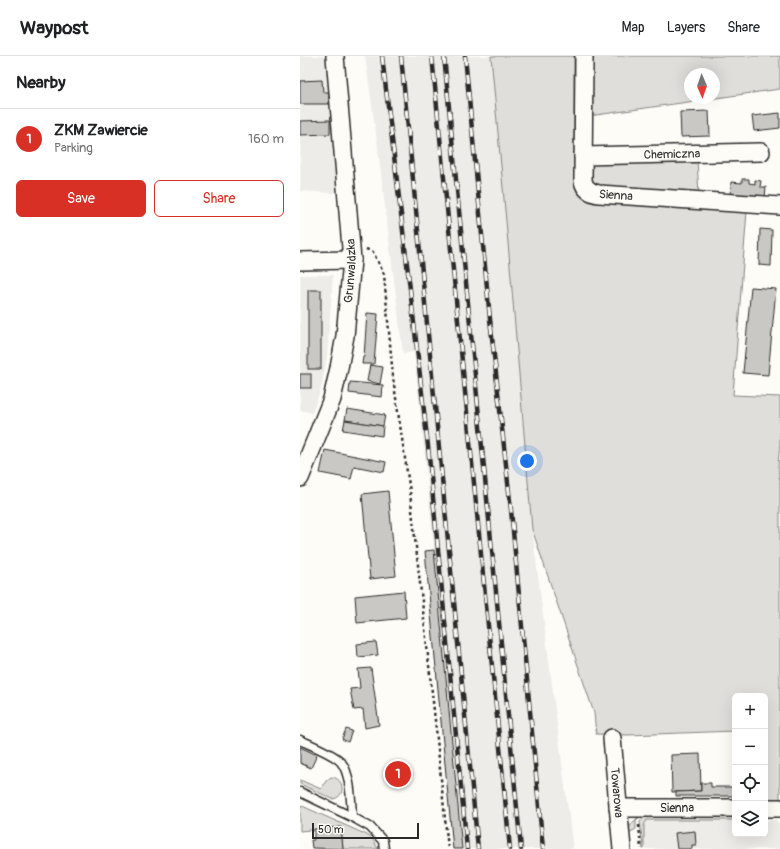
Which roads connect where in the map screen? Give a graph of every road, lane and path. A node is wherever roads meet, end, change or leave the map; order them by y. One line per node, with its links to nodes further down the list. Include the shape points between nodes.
1 (335, 56): 6 (street, Grunwaldzka)
2 (584, 56): 4 (street, Sienna)
3 (761, 152): 4 (street, Chemiczna)
4 (583, 156): 5 (street, Sienna, via 584,186 594,193)
5 (780, 206)
6 (351, 239): 8 (street, Grunwaldzka); 20 (path, via 372,252 384,274 393,378 410,492)
7 (300, 260): 8 (street)
8 (352, 260): 9 (street, Grunwaldzka, via 344,336 332,399)
9 (300, 478)
10 (612, 738): 13 (street, Towarowa)
11 (300, 740): 17 (lane, via 341,762 348,777)
12 (300, 792): 17 (lane)
13 (618, 808): 14 (street, Sienna); 21 (street, Towarowa)
14 (732, 808)
15 (768, 808): 16 (street)
16 (780, 808)
17 (352, 817): 19 (lane, via 370,827 383,841)
18 (639, 825): 22 (path)
19 (384, 849)
20 (448, 849)
21 (622, 849)
22 (641, 849)

